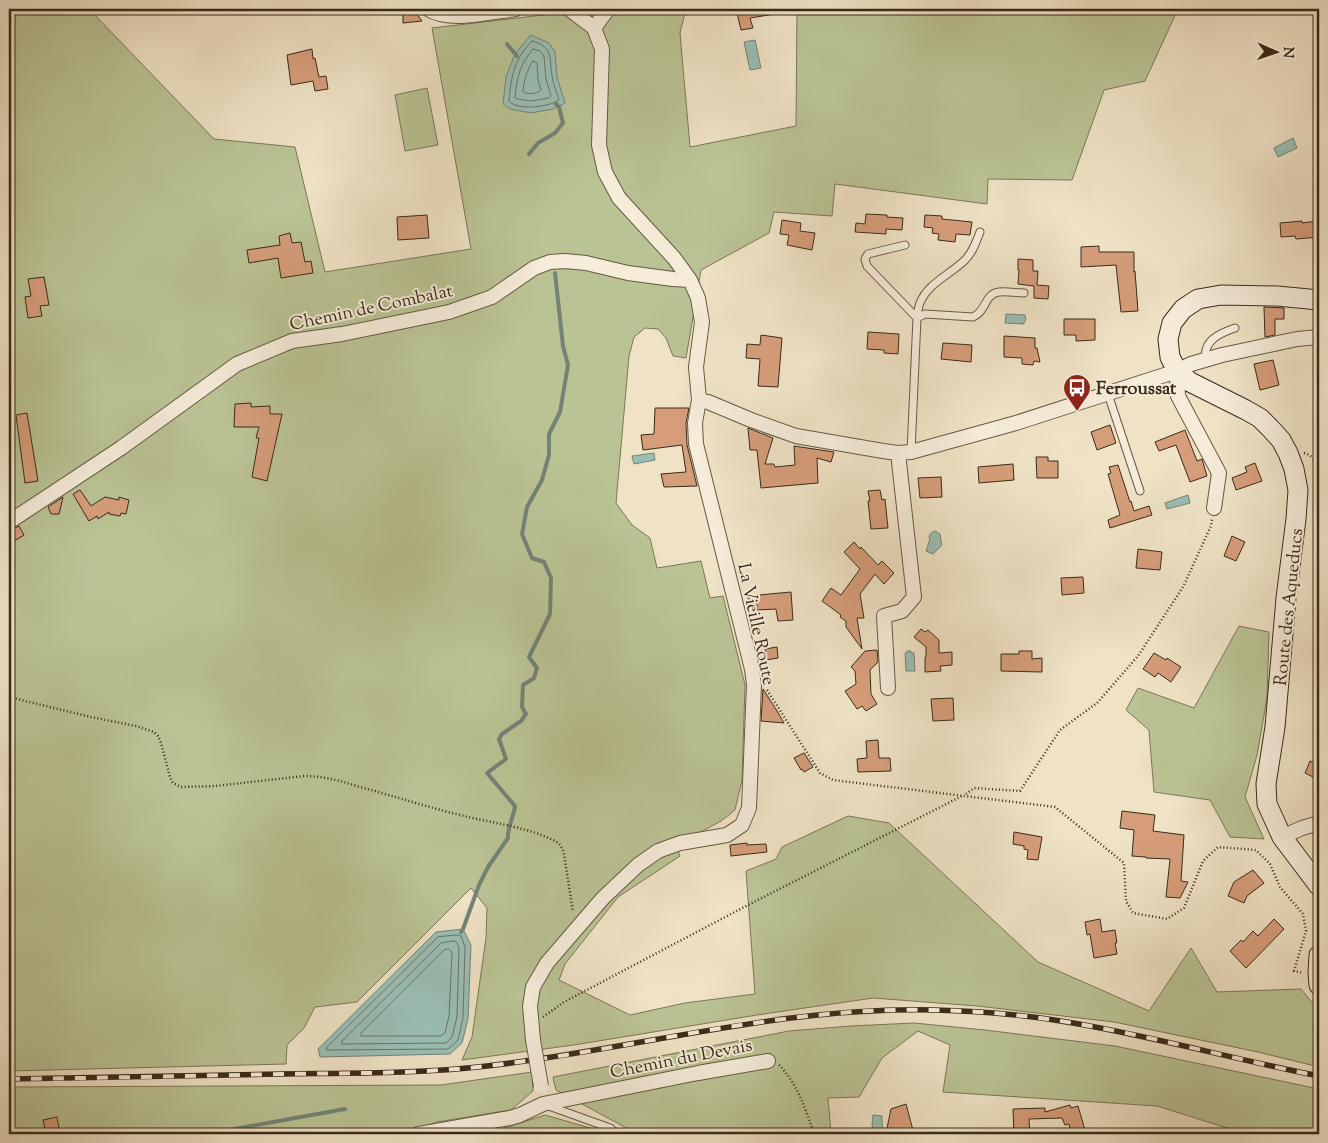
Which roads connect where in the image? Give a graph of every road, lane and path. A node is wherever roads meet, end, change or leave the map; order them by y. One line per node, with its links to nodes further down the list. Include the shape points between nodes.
1 (428, 9): 2 (street, via 462,16)
2 (516, 9)
3 (569, 9): 5 (street)
4 (608, 9): 5 (street)
5 (594, 28): 8 (street, La Vieille Route, via 602,49 599,145 606,172 619,198)
6 (980, 232): 11 (lane, via 966,259 923,297 918,304)
7 (905, 245): 11 (lane, via 868,254 865,259 867,266)
8 (690, 280): 17 (street, La Vieille Route, via 698,298 702,322 696,367); 21 (street, Chemin de Combalat, via 628,273 586,263 550,262 534,268 492,297 449,312 292,341 237,364 121,448)
9 (1024, 293): 11 (lane, via 998,292 974,317 925,314)
10 (1319, 300): 15 (main road, via 1221,295 1198,299 1183,309 1172,323 1168,339 1170,357)
11 (917, 318): 18 (lane)
12 (1235, 328): 14 (lane, via 1213,339 1205,350)
13 (1319, 337): 14 (street)
14 (1206, 360): 15 (street)
15 (1177, 371): 16 (street); 20 (street, via 1178,396 1219,473); 27 (main road, Route des Aqueducs, via 1190,382 1260,418 1280,440 1294,469 1298,490 1296,519 1275,727 1266,784 1267,804)
16 (1108, 394): 18 (street, via 1016,423); 19 (lane)
17 (699, 400): 18 (street, via 796,436); 22 (street, La Vieille Route, via 696,444)
18 (905, 452): 23 (street, via 914,597 902,611 884,616)
19 (1140, 491)
20 (1214, 508): 25 (path, via 1211,526 1183,588 1138,656 1097,703 1060,730 1020,791 974,788)
21 (9, 522)
22 (754, 685): 25 (path, via 766,689 820,773 833,780); 29 (street, La Vieille Route, via 749,808 742,825 728,836 680,843 658,851 603,898)
23 (888, 688)
24 (9, 696): 29 (path, via 154,732 170,777 181,788 319,776 510,825 555,841 561,845 564,854)
25 (964, 795): 31 (path, via 1055,806 1124,863 1126,901 1133,913 1166,919 1184,908 1202,861 1218,847 1256,850 1270,864 1280,887 1303,914 1306,932 1294,971); 32 (path, via 564,1002)
26 (1319, 823): 27 (street)
27 (1282, 837): 28 (main road, Route des Aqueducs)
28 (1319, 886)
29 (575, 931): 32 (street, La Vieille Route, via 547,963 533,987)
30 (1319, 955): 31 (main road)
31 (1319, 982)
32 (531, 1025): 34 (street, La Vieille Route, bridge)
33 (768, 1061): 34 (street, Chemin du Devais); 37 (path, Chemin du Devais, via 787,1073)
34 (543, 1104): 35 (street, via 520,1115 496,1121); 36 (lane, via 610,1128)
35 (419, 1134)
36 (617, 1134)
37 (814, 1134)

